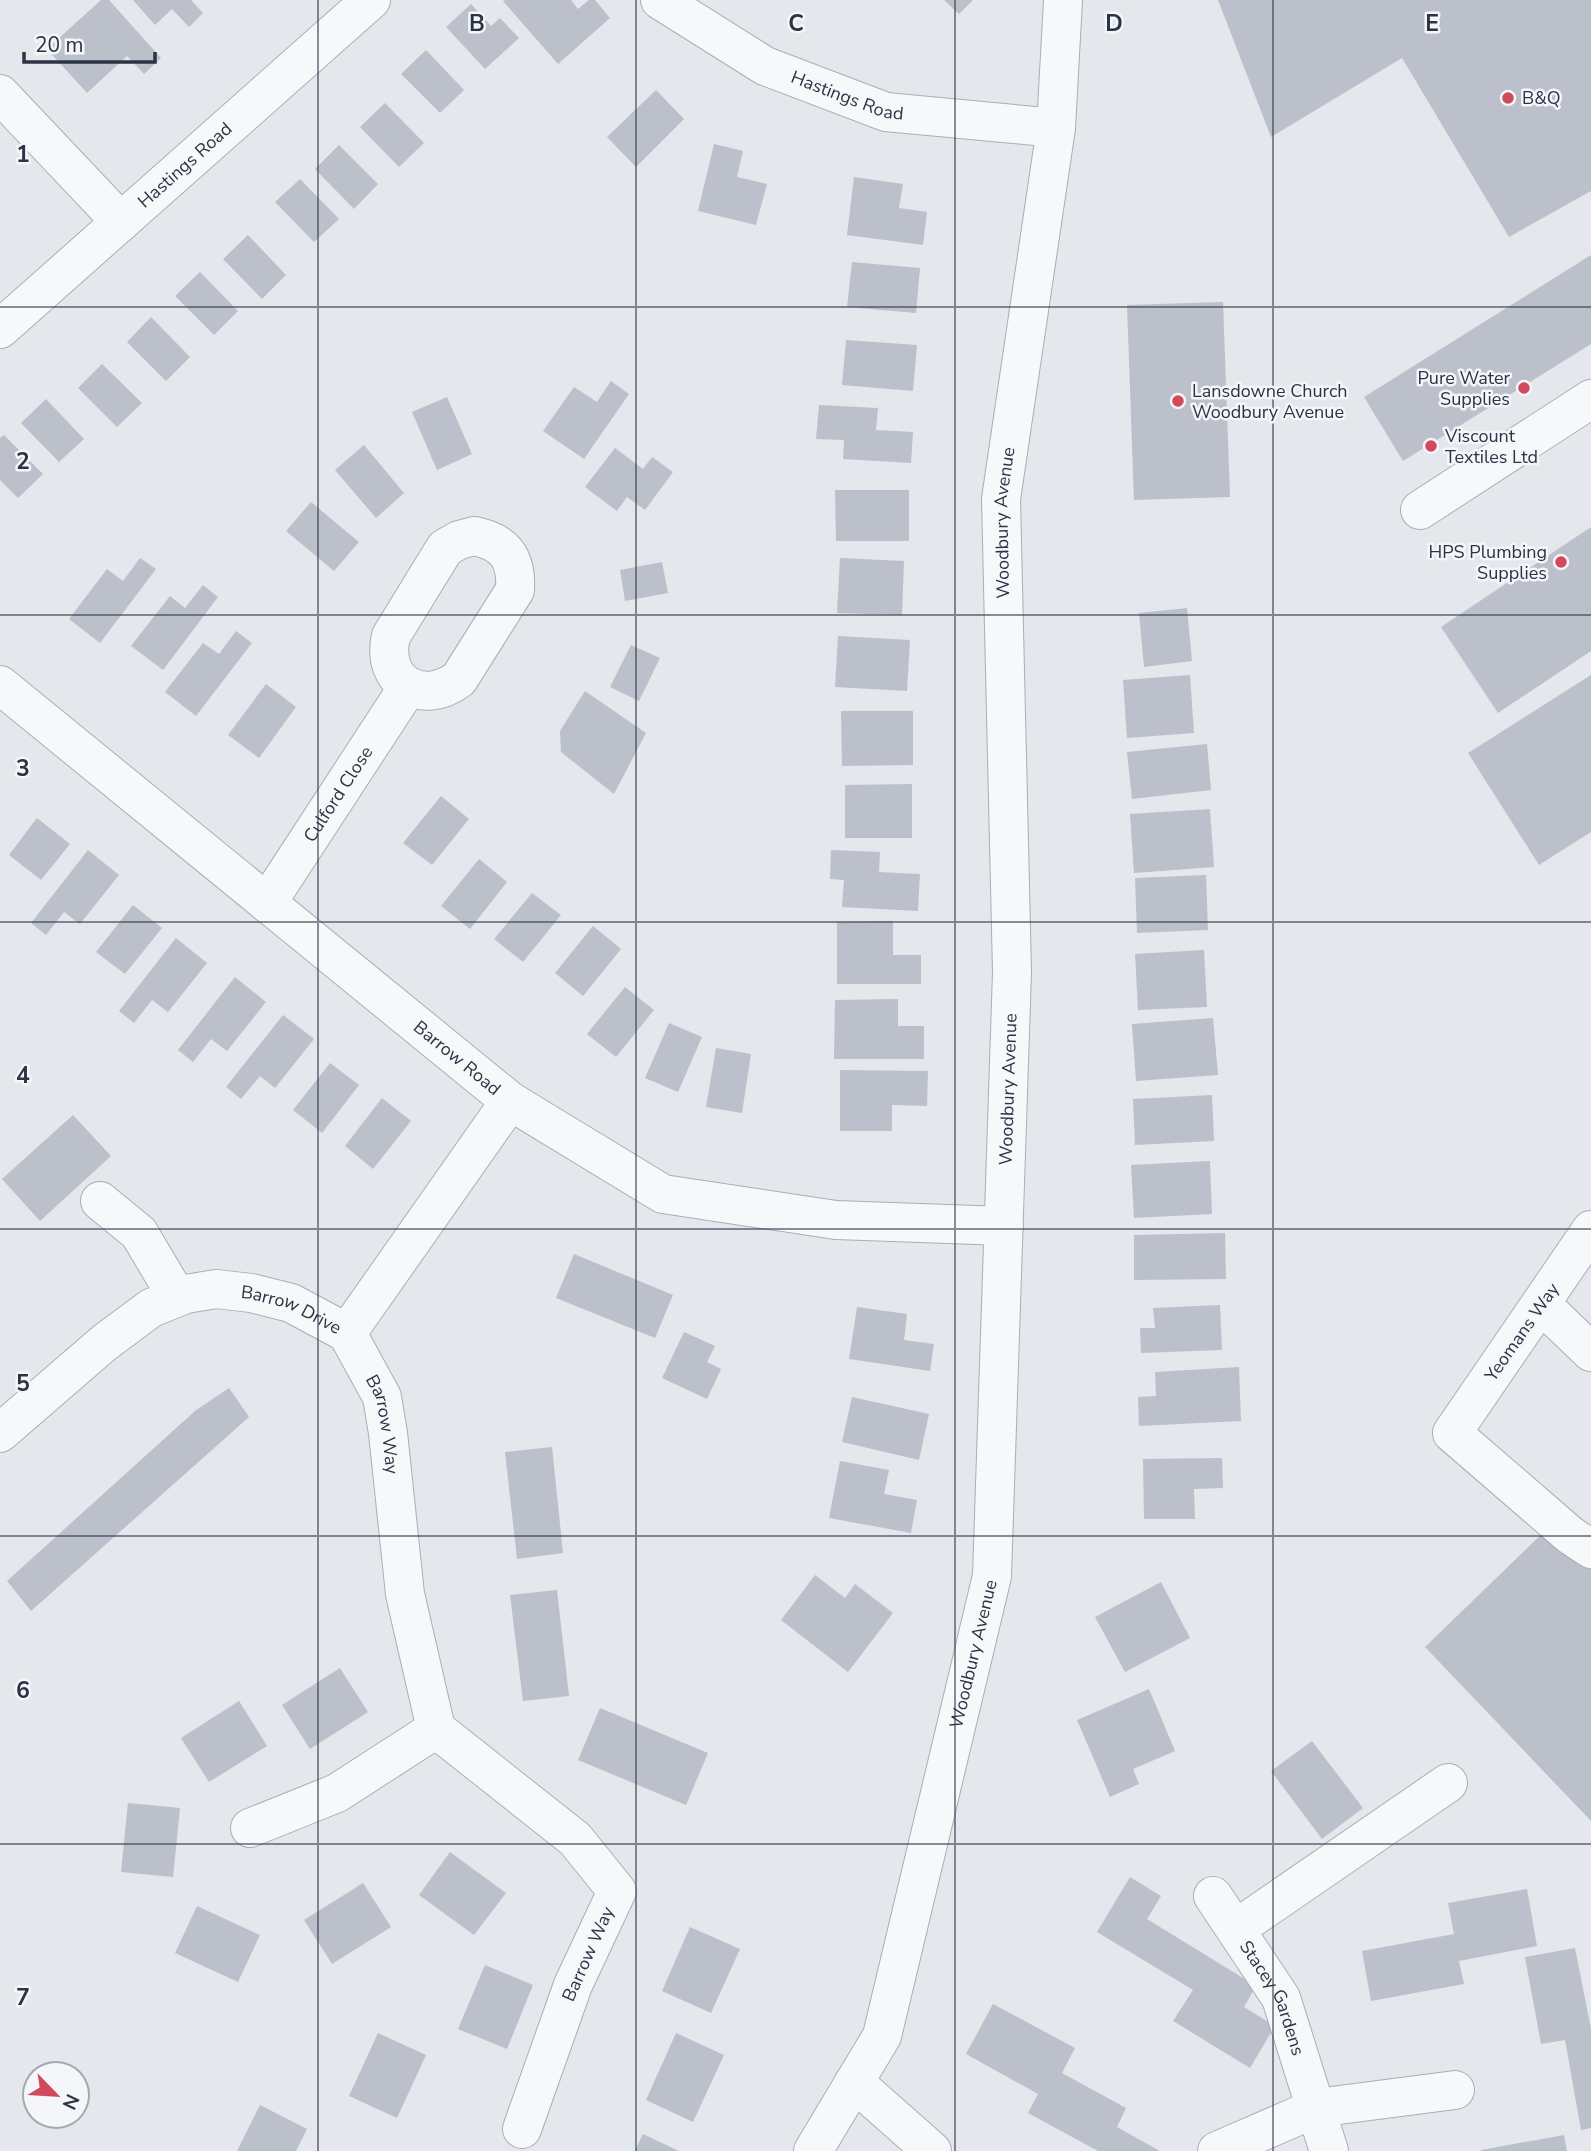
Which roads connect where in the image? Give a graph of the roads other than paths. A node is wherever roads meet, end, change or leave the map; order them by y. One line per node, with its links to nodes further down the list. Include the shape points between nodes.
1 (370, 0): 6 (street, Hastings Road)
2 (660, 0): 5 (street, Hastings Road, via 765,66 886,112)
3 (1063, 0): 5 (street, Woodbury Avenue)
4 (0, 94): 6 (street)
5 (1056, 128): 15 (street, Woodbury Avenue, via 1001,499 1012,972)
6 (121, 222): 7 (street, Hastings Road)
7 (0, 330)
8 (1591, 399): 9 (street)
9 (1420, 510)
10 (0, 685): 12 (street, Barrow Road)
11 (408, 687): 12 (street, Culford Close)
12 (267, 903): 13 (street, Barrow Road)
13 (510, 1101): 15 (street, Barrow Road, via 663,1194 836,1220); 19 (street, Barrow Drive)
14 (100, 1201): 17 (street, via 139,1233)
15 (1004, 1226): 28 (street, Woodbury Avenue, via 992,1576 882,2036)
16 (1591, 1230): 18 (street, Yeomans Way)
17 (177, 1297): 19 (street, Barrow Drive, via 216,1289 251,1293 291,1303); 21 (street, Barrow Drive, via 151,1308 104,1343)
18 (1542, 1305): 20 (street); 22 (street, Yeomans Way, via 1452,1433)
19 (347, 1333): 23 (street, Barrow Way, via 382,1397 405,1594)
20 (1591, 1352)
21 (0, 1433)
22 (1591, 1549)
23 (436, 1729): 25 (street, via 337,1793); 31 (street, Barrow Way, via 575,1839 617,1891 573,1985)
24 (1448, 1783): 27 (street)
25 (250, 1828)
26 (1213, 1896): 27 (street, Stacey Gardens)
27 (1237, 1928): 30 (street, Stacey Gardens, via 1281,1998)
28 (854, 2082): 32 (street, Woodbury Avenue); 33 (street)
29 (1455, 2090): 30 (street)
30 (1316, 2108): 34 (street); 35 (street, Stacey Gardens)
31 (522, 2129)
32 (813, 2151)
33 (932, 2151)
34 (1217, 2151)
35 (1329, 2151)

